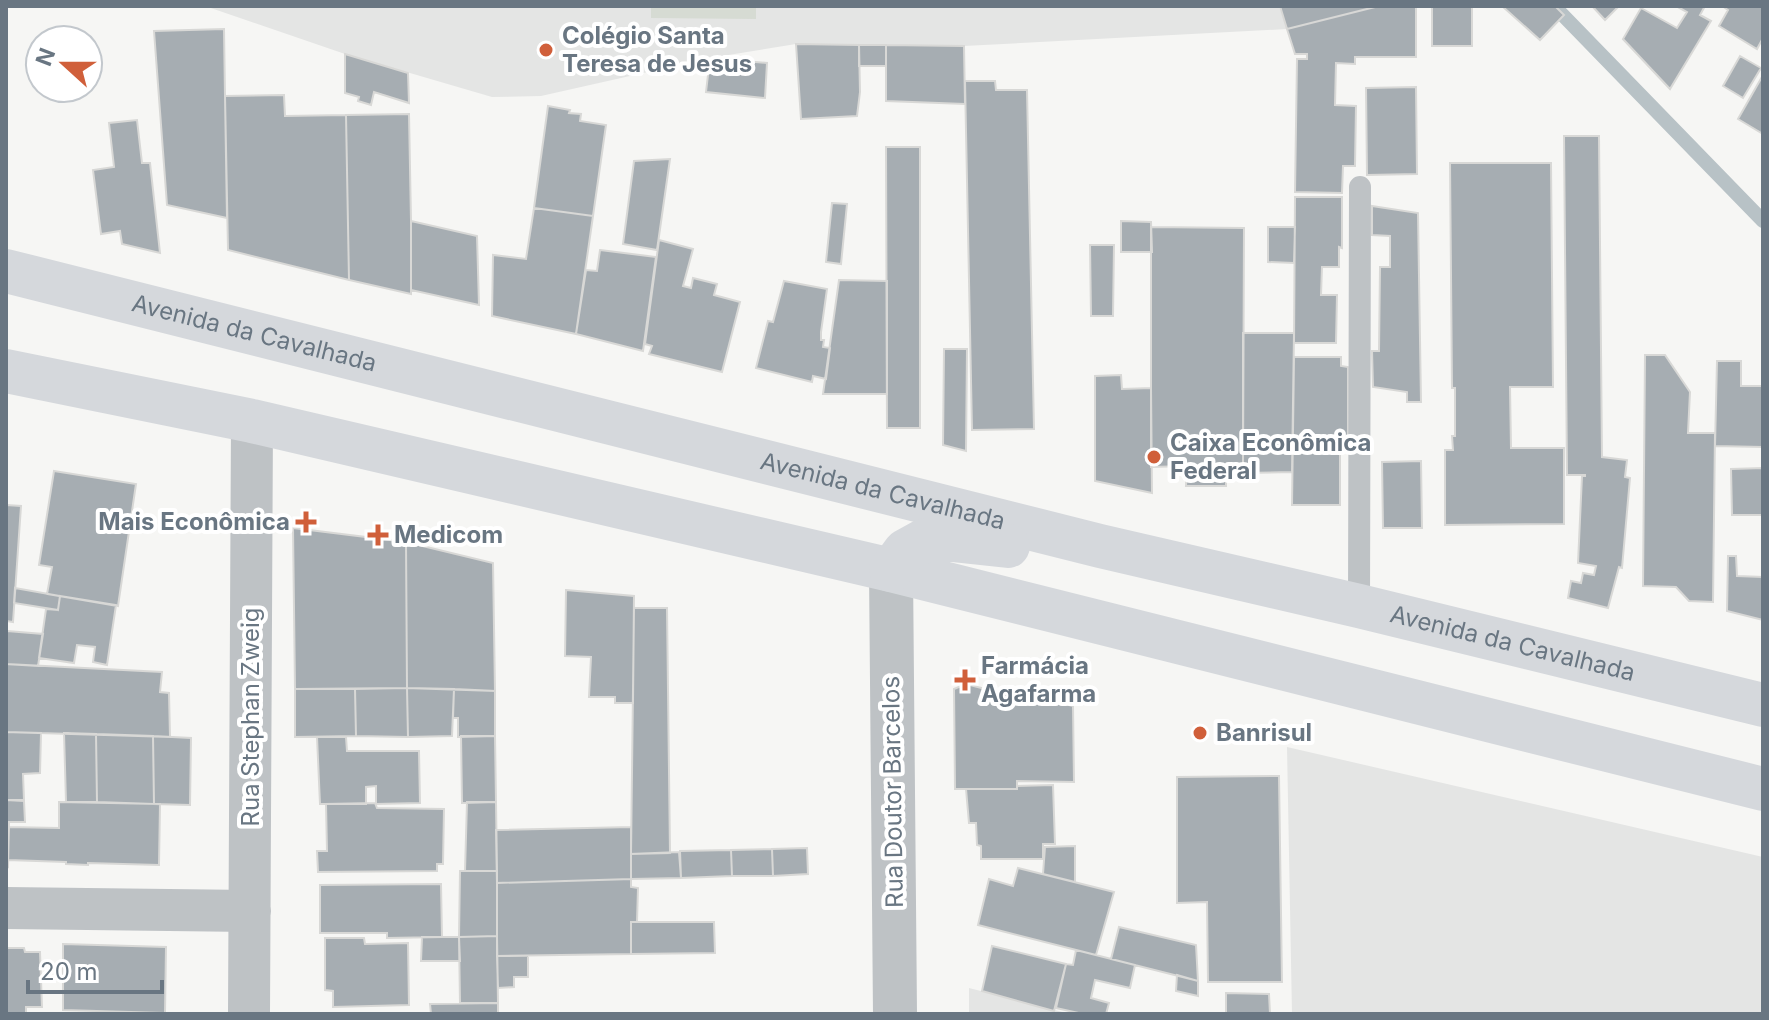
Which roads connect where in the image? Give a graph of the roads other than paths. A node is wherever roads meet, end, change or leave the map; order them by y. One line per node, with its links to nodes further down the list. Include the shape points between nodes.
1 (1360, 187): 7 (lane)
2 (6, 271): 5 (main road, Avenida da Cavalhada)
3 (6, 371): 4 (main road)
4 (252, 421): 6 (main road); 11 (street, Rua Stephan Zweig)
5 (1100, 546): 6 (main road, via 925,540 905,551); 7 (main road, Avenida da Cavalhada)
6 (891, 570): 9 (main road); 13 (street, Rua Doutor Barcelos)
7 (1359, 606): 8 (main road, Avenida da Cavalhada)
8 (1763, 705)
9 (1763, 789)
10 (6, 908): 11 (street)
11 (250, 911): 12 (street, Rua Stephan Zweig)
12 (249, 1014)
13 (895, 1014)

